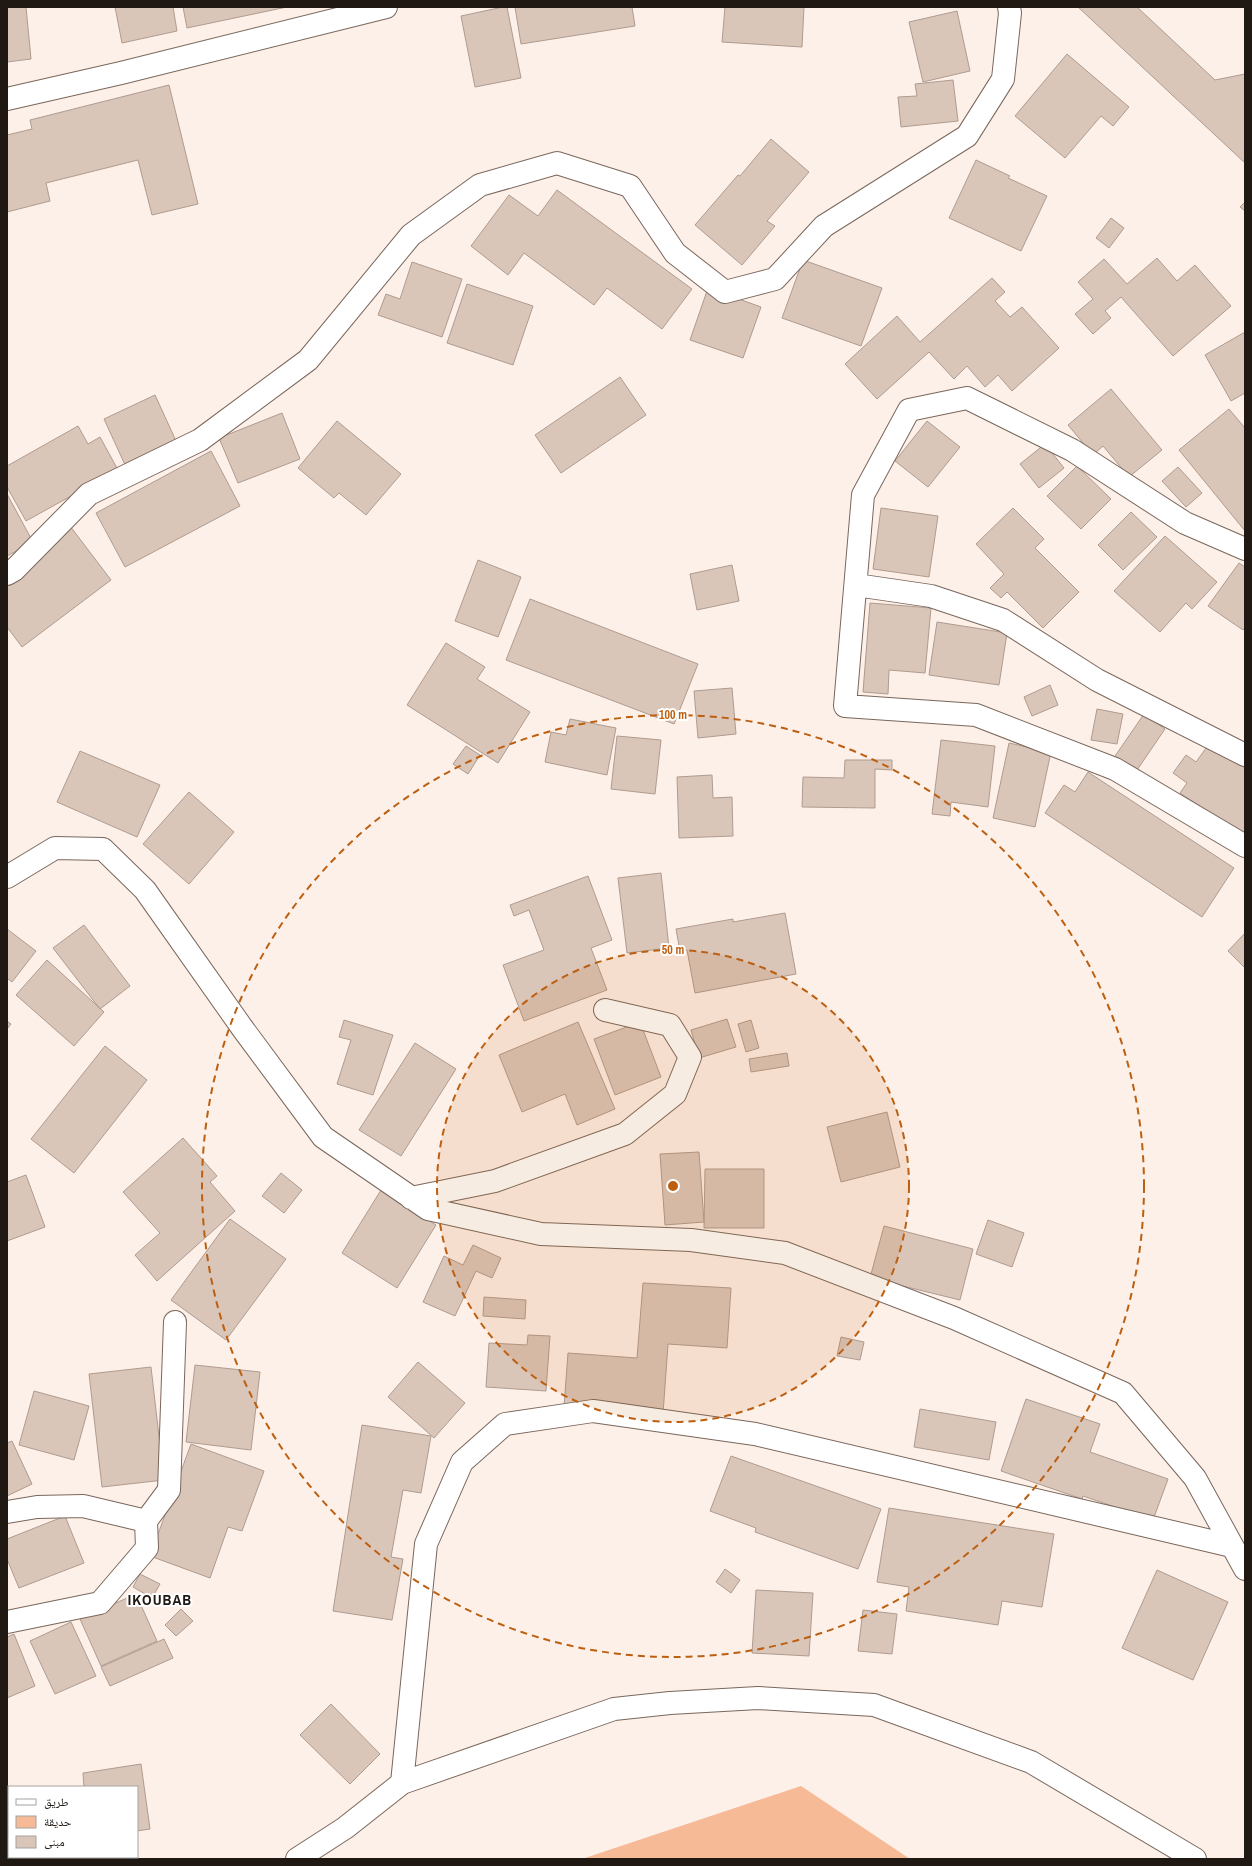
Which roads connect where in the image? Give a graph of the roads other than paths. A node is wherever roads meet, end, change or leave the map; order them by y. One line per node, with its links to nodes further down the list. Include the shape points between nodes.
1 (386, 7): 3 (street, via 136,70)
2 (1009, 7): 5 (street, via 1003,79 967,136 824,226 775,279 725,292 675,253 630,186 557,163 480,185 411,235 308,360 200,440 89,494 14,570)
3 (7, 99)
4 (1245, 549): 6 (street, via 1185,523 1072,450 967,398 909,410 863,496)
5 (7, 574)
6 (856, 585): 7 (street, via 931,596 1003,620 1097,680); 8 (street, via 845,706 976,715 1115,769)
7 (1245, 755)
8 (1245, 846)
9 (7, 876): 11 (street, via 55,848 103,849 145,890 243,1029 323,1136)
10 (606, 1010): 11 (street, via 670,1025 690,1057 675,1094 625,1134 494,1181)
11 (411, 1198): 15 (street, via 428,1209 541,1234 691,1240 785,1253 954,1318 1123,1393 1195,1478)
12 (175, 1322): 14 (street, via 169,1490)
13 (7, 1512): 14 (street, via 37,1507 83,1506)
14 (146, 1521): 17 (street, via 147,1548 100,1603)
15 (1232, 1546): 16 (street); 18 (street, via 755,1434 593,1411 505,1424 462,1462 426,1544)
16 (1245, 1569)
17 (7, 1622)
18 (402, 1783): 19 (street, via 345,1828); 20 (street, via 614,1709 758,1698 874,1705 1031,1762)
19 (297, 1859)
20 (1195, 1859)

